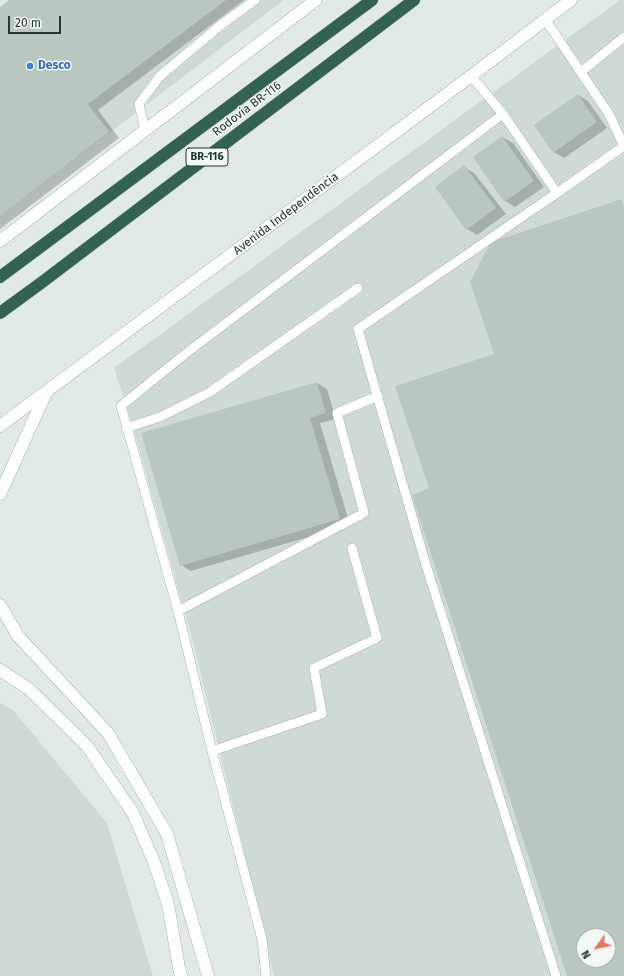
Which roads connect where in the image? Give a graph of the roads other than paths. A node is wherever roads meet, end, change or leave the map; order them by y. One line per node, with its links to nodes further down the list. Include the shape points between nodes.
1 (255, 0): 11 (lane, via 160,76 139,104)
2 (316, 0): 11 (main road)
3 (372, 0): 15 (highway, Rodovia BR-116 / BR-116)
4 (414, 0): 17 (highway, Rodovia BR-116 / BR-116)
5 (570, 0): 6 (main road, Avenida Independência)
6 (545, 19): 8 (lane); 9 (main road, Avenida Independência)
7 (624, 37): 8 (lane)
8 (581, 72): 12 (lane, via 609,114)
9 (471, 76): 10 (lane); 18 (main road, Avenida Independência)
10 (503, 114): 13 (lane); 21 (lane, via 185,354 121,406)
11 (145, 131): 14 (main road)
12 (624, 146): 13 (lane)
13 (557, 193): 19 (lane, via 358,329)
14 (0, 241)
15 (0, 277)
16 (358, 288): 21 (lane, via 210,392 160,417)
17 (0, 313)
18 (46, 392): 20 (main road, Avenida Independência); 22 (main road)
19 (378, 396): 25 (lane, via 337,413 364,512); 31 (lane, via 426,565)
20 (0, 426)
21 (126, 428): 25 (lane)
22 (0, 494)
23 (352, 548): 27 (lane, via 377,638 314,668 322,714)
24 (0, 605): 29 (main road, via 18,636 108,733 167,834)
25 (178, 611): 27 (lane)
26 (0, 670): 28 (main road, via 29,689 87,746 133,813 154,862 168,904)
27 (212, 751): 30 (lane, via 262,939)
28 (181, 976)
29 (208, 976)
30 (266, 976)
31 (556, 976)

